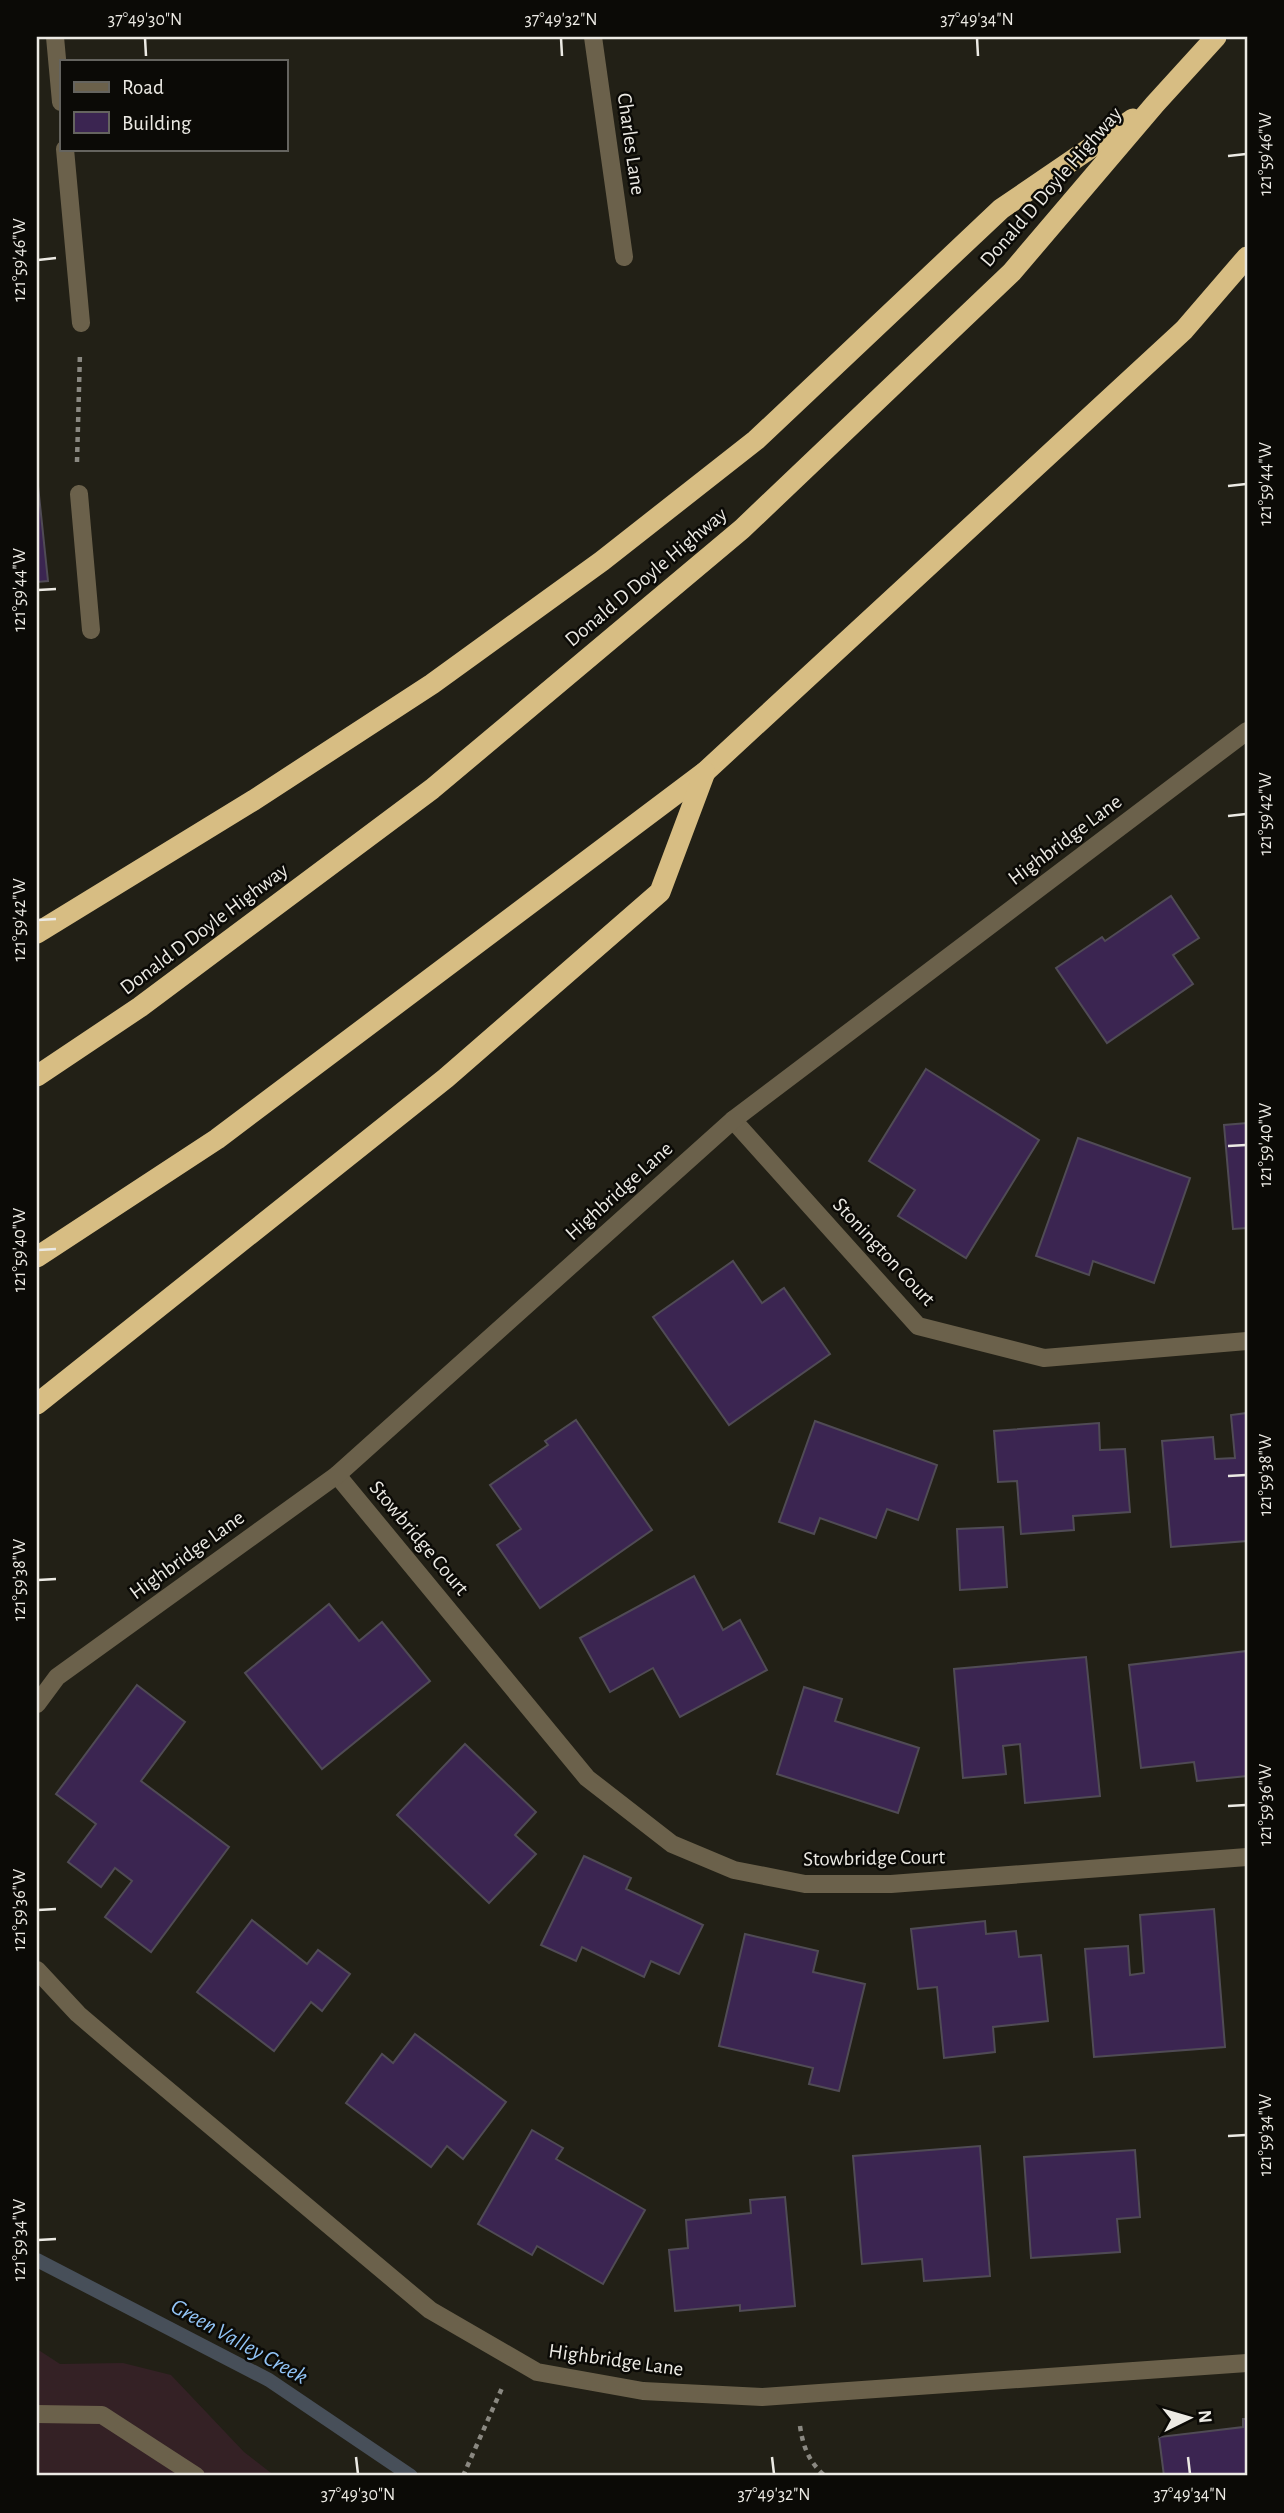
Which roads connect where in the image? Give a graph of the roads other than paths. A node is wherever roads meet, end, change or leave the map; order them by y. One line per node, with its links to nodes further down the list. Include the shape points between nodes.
1 (55, 37): 4 (street)
2 (593, 37): 7 (street, Charles Lane)
3 (1216, 37): 5 (highway, Donald D Doyle Highway)
4 (60, 91)
5 (1155, 104): 14 (highway, via 1001,209 756,440 602,561 432,684); 15 (highway, Donald D Doyle Highway, via 1012,272 742,529 432,789 140,1007)
6 (65, 150): 9 (street)
7 (624, 257)
8 (1247, 257): 13 (highway, via 1184,330)
9 (81, 323)
10 (79, 494): 11 (street)
11 (91, 630)
12 (1247, 730): 16 (street, Highbridge Lane)
13 (705, 772): 17 (highway, via 217,1139); 19 (highway, via 660,892 446,1078)
14 (37, 933)
15 (37, 1076)
16 (733, 1119): 18 (street, Stonington Court, via 918,1326 1044,1359); 20 (street, Highbridge Lane)
17 (37, 1257)
18 (1247, 1341)
19 (37, 1404)
20 (337, 1475): 21 (street, Highbridge Lane, via 57,1677); 22 (street, Stowbridge Court, via 587,1778 673,1844 734,1870 805,1884 891,1884)
21 (37, 1704)
22 (1247, 1857)
23 (37, 1970): 24 (street, Highbridge Lane, via 125,2055 430,2310 537,2372 643,2391 762,2397)
24 (1247, 2363)
25 (37, 2414): 26 (street, via 102,2415)
26 (196, 2476)

